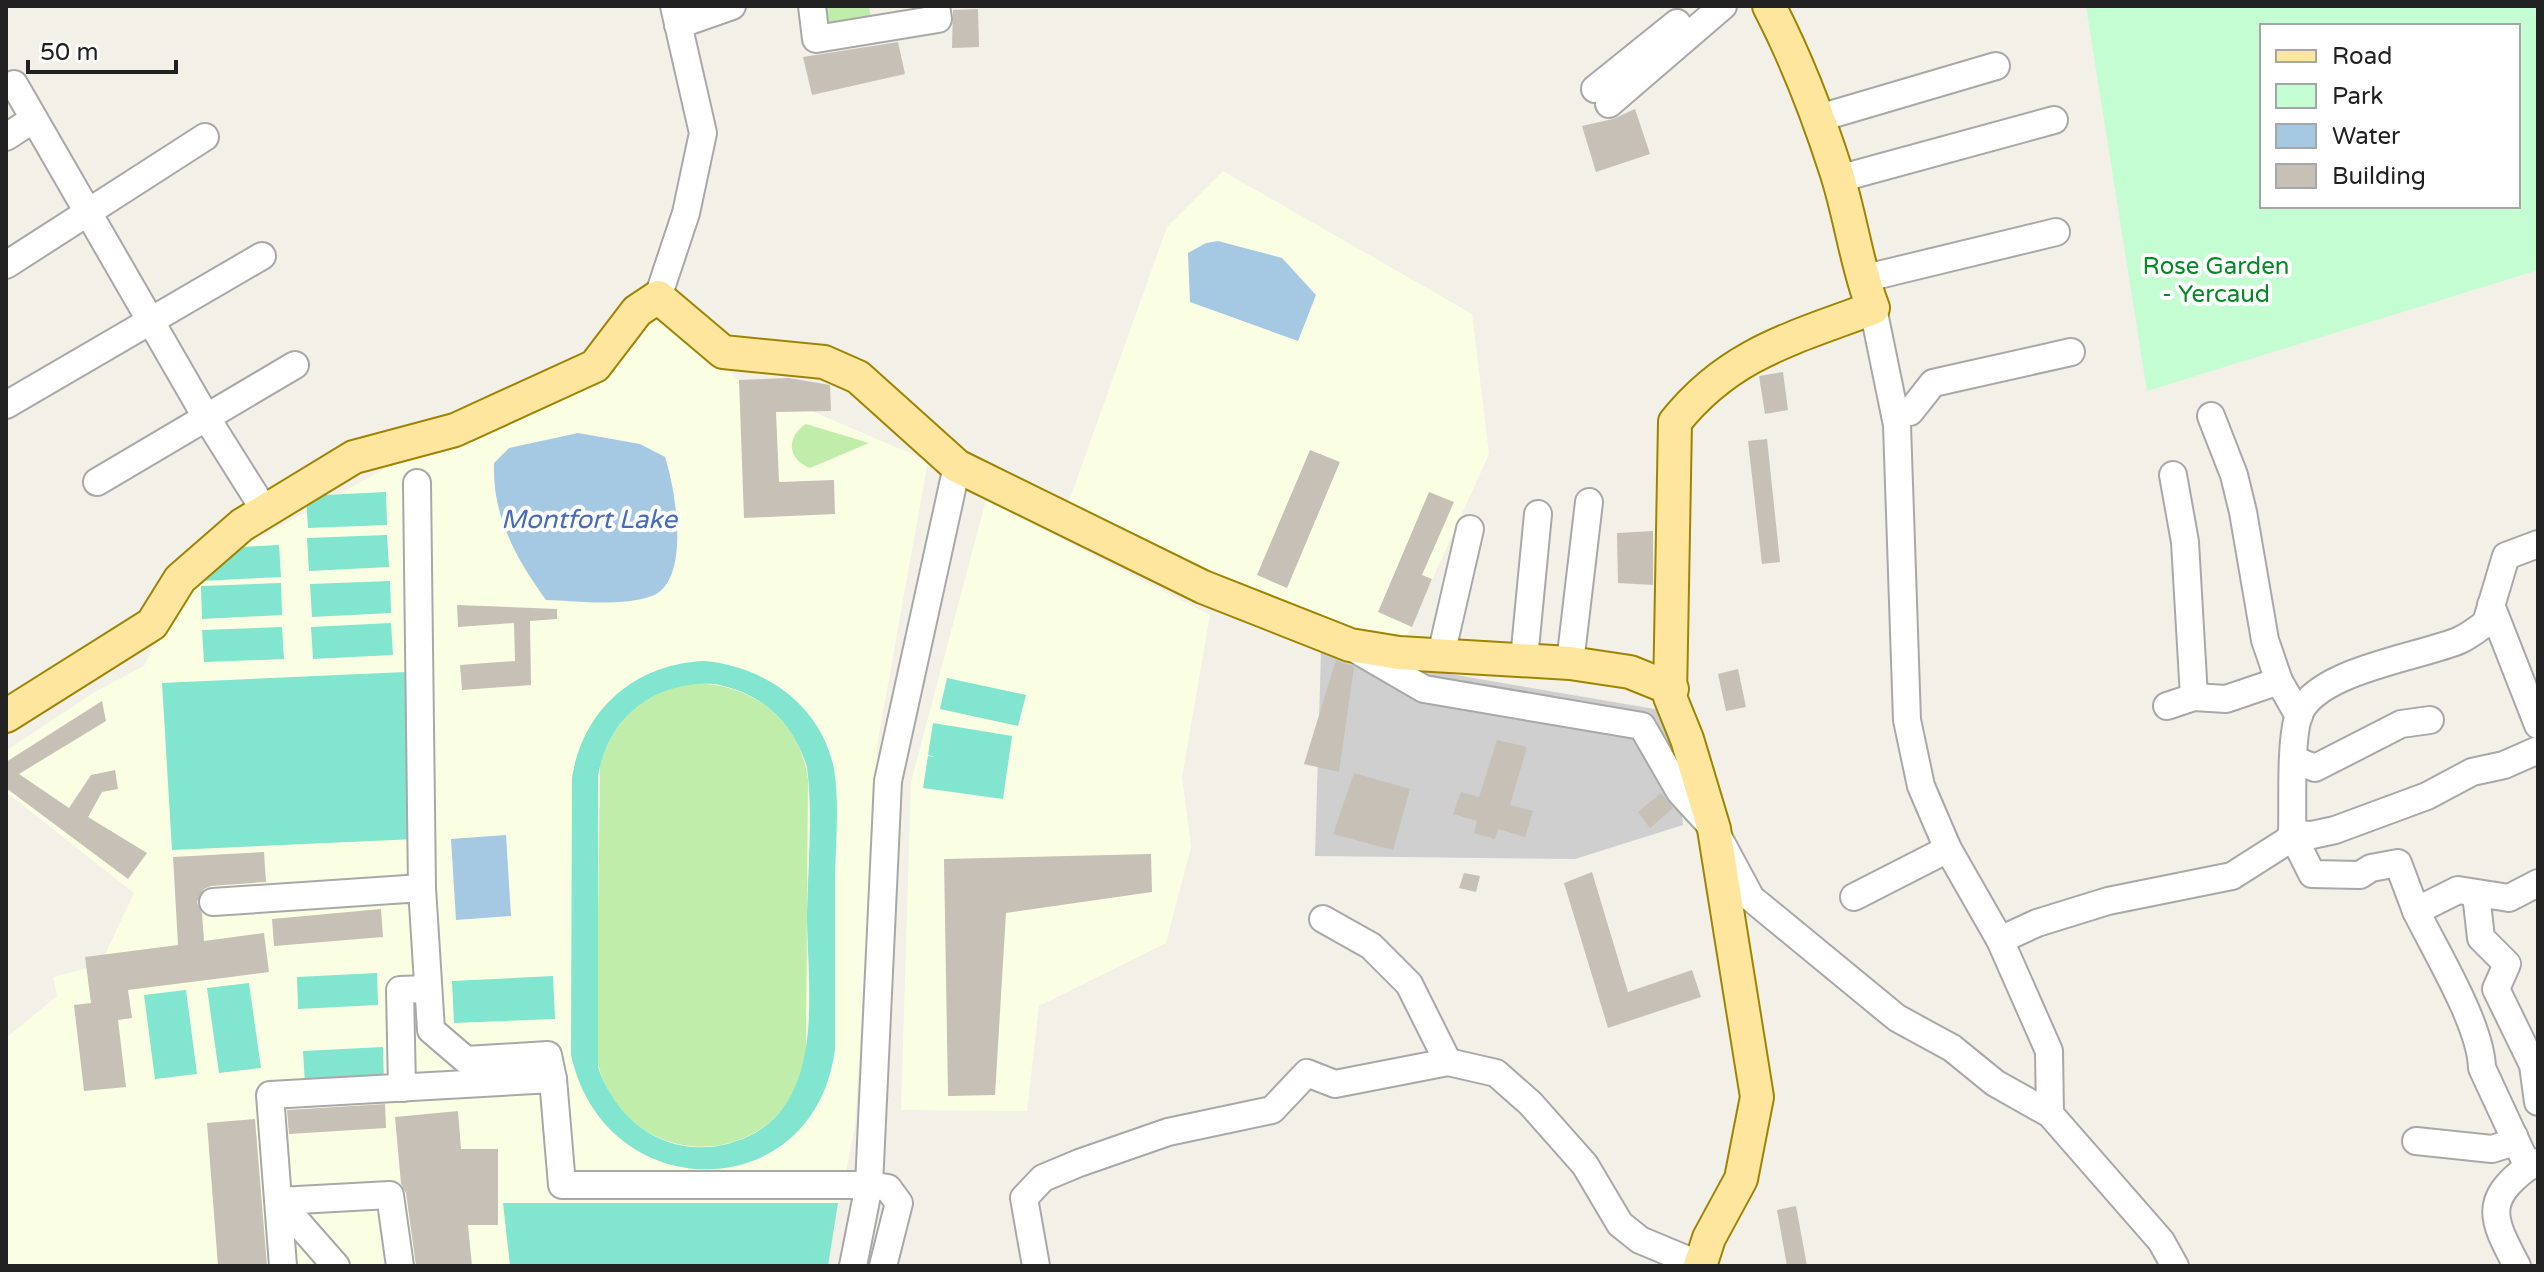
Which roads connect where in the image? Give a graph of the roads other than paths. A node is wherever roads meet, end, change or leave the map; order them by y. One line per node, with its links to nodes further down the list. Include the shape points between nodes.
1 (732, 6): 7 (street)
2 (812, 6): 3 (street, via 816,39 938,19)
3 (936, 6)
4 (1699, 6): 5 (street, via 1602,96)
5 (1723, 6)
6 (1769, 6): 11 (main road)
7 (676, 16): 21 (street, via 703,133 686,213)
8 (1996, 66): 11 (street)
9 (14, 84): 10 (street)
10 (34, 119): 13 (street); 16 (street)
11 (1816, 119): 15 (main road)
12 (2054, 120): 15 (street)
13 (6, 137)
14 (205, 137): 16 (street)
15 (1838, 179): 20 (main road)
16 (87, 211): 19 (street); 22 (street)
17 (2056, 232): 20 (street)
18 (262, 256): 22 (street)
19 (6, 265)
20 (1868, 294): 26 (street); 44 (main road, via 1758,351 1700,390 1675,422)
21 (658, 297): 29 (main road, via 723,352 824,362 858,377); 34 (main road, via 637,311 595,366 455,430 354,457)
22 (151, 321): 25 (street); 28 (street)
23 (2071, 352): 26 (street, via 1933,383 1910,412)
24 (295, 365): 28 (street)
25 (6, 405)
26 (1895, 414): 55 (street, via 1907,720 1921,786)
27 (2211, 416): 43 (street, via 2234,475 2265,640)
28 (206, 417): 31 (street); 34 (street)
29 (957, 466): 39 (main road, via 1203,587); 73 (street, via 888,781)
30 (2173, 475): 45 (street, via 2185,542)
31 (97, 482)
32 (417, 483): 57 (street)
33 (1589, 502): 42 (street)
34 (265, 511): 47 (main road, via 180,579 152,624)
35 (1538, 514): 41 (street)
36 (1470, 529): 40 (street)
37 (2538, 544): 38 (street, via 2506,556)
38 (2491, 605): 48 (street, via 2486,623 2460,640 2369,667 2311,698); 50 (street)
39 (1350, 645): 40 (main road); 53 (street, via 1424,689 1642,726 1680,792)
40 (1441, 655): 41 (main road)
41 (1524, 659): 42 (main road)
42 (1570, 663): 44 (main road, via 1630,672)
43 (2279, 681): 45 (street, via 2226,699); 48 (street)
44 (1672, 689): 53 (main road, via 1670,697)
45 (2194, 697): 46 (street)
46 (2167, 706)
47 (6, 716)
48 (2299, 716): 52 (street)
49 (2430, 720): 52 (street, via 2401,724 2315,768)
50 (2538, 725)
51 (2538, 750): 54 (street, via 2335,830)
52 (2295, 760): 54 (street)
53 (1714, 829): 69 (street, via 1751,898 1778,921 1897,1018); 81 (main road, via 1757,1097 1741,1179)
54 (2292, 834): 61 (street, via 2312,874 2360,875 2398,863); 63 (street, via 2232,876 2108,901)
55 (1948, 849): 59 (street); 63 (street)
56 (2538, 883): 58 (street, via 2509,898)
57 (422, 888): 60 (street); 64 (street)
58 (2476, 894): 61 (street, via 2458,890); 68 (street, via 2481,938 2507,964 2496,989 2533,1065)
59 (1854, 897)
60 (213, 902)
61 (2416, 911): 70 (street, via 2476,1038 2482,1068)
62 (1323, 919): 65 (street, via 1371,946 1409,984)
63 (2000, 940): 69 (street, via 2049,1051)
64 (426, 989): 66 (street, via 431,1030 466,1060 548,1055); 67 (street, via 400,990)
65 (1448, 1062): 80 (street, via 1335,1084 1307,1073 1272,1110 1168,1132 1043,1178 1024,1198); 81 (street, via 1496,1073 1585,1165 1620,1224 1640,1240)
66 (553, 1079): 67 (street); 73 (street, via 562,1185)
67 (402, 1088): 74 (street, via 270,1095)
68 (2538, 1102): 70 (street)
69 (2050, 1114): 82 (street, via 2161,1241)
70 (2509, 1126): 71 (street, via 2508,1144 2492,1149); 72 (street)
71 (2416, 1141)
72 (2533, 1164): 83 (street, via 2505,1184 2494,1201 2499,1232)
73 (869, 1185): 78 (street); 79 (street, via 888,1188 899,1203)
74 (279, 1201): 75 (street); 76 (street); 77 (street, via 390,1195)
75 (283, 1266)
76 (336, 1266)
77 (400, 1266)
78 (853, 1266)
79 (883, 1266)
80 (1036, 1266)
81 (1700, 1266)
82 (2175, 1266)
83 (2517, 1266)

